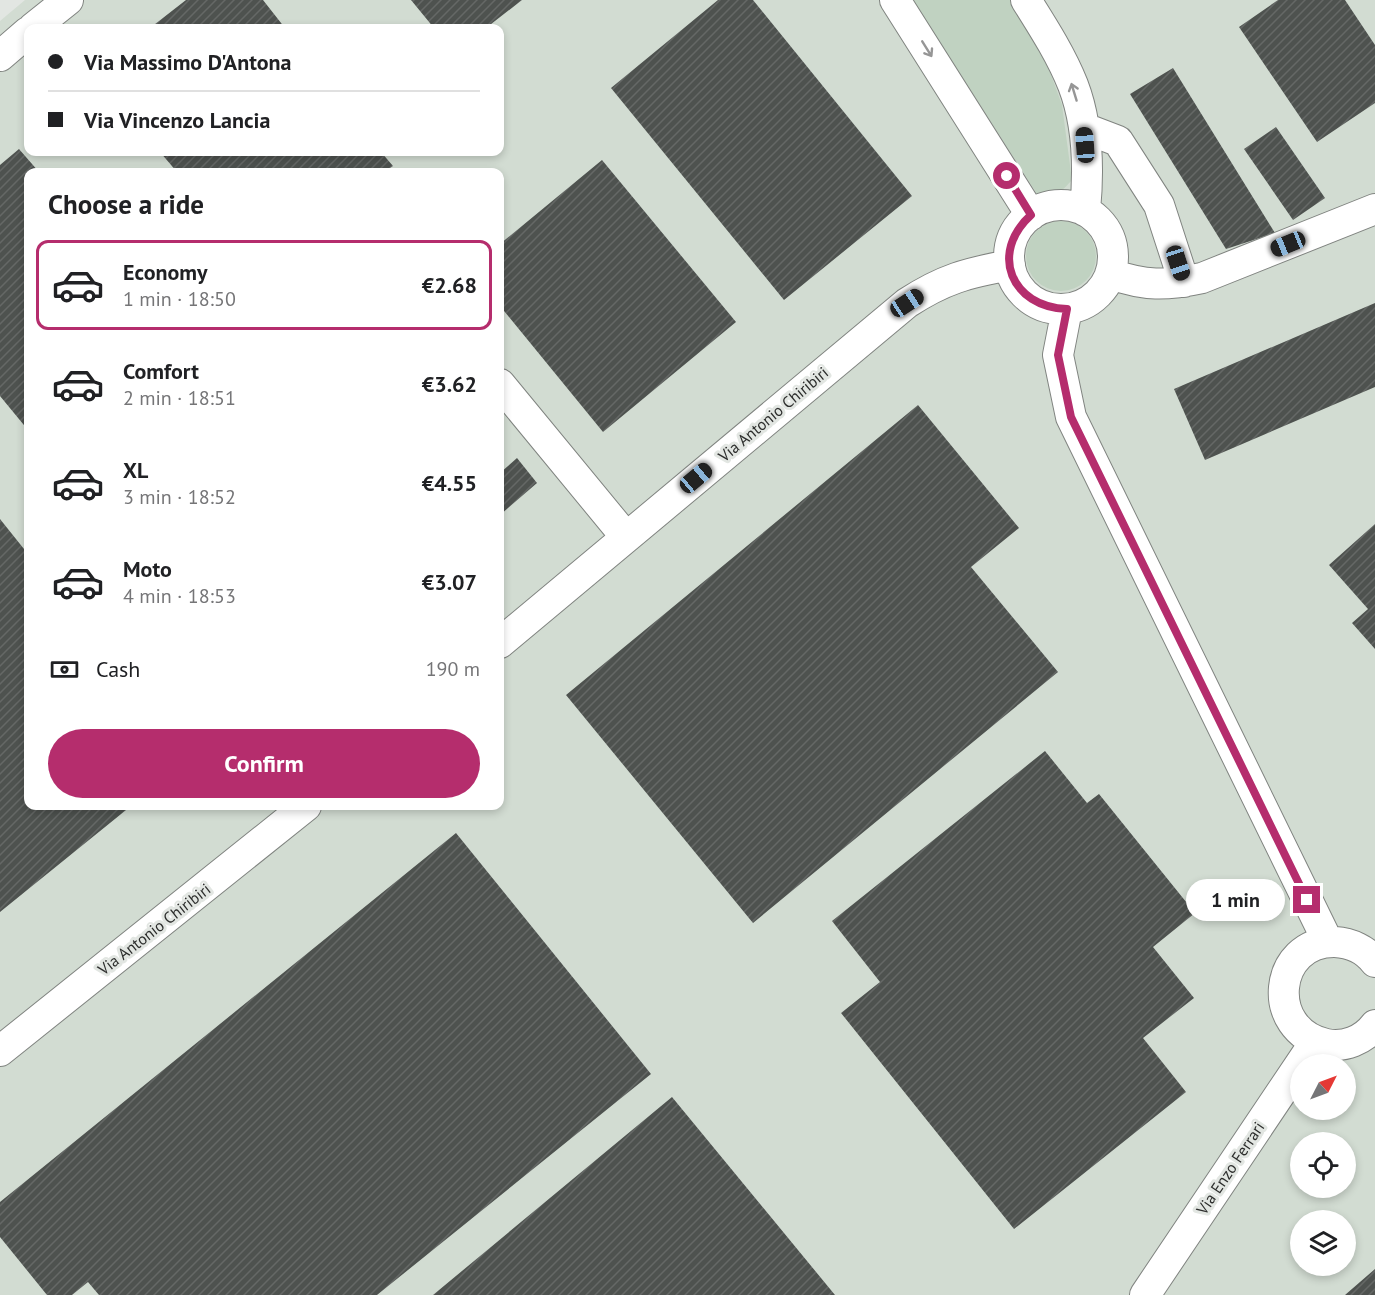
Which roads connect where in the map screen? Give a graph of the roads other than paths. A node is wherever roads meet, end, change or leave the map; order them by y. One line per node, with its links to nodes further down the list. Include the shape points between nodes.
1 (68, 0): 4 (street)
2 (895, 0): 10 (street, one-way to 10)
3 (1026, 0): 7 (street, one-way to 3, via 1073,85)
4 (38, 24)
5 (24, 35): 6 (street)
6 (0, 56)
7 (1084, 128): 9 (street, via 1088,181); 13 (street, via 1118,141 1159,205)
8 (1375, 209): 13 (street)
9 (1085, 212): 10 (street, via 1058,206); 12 (street, via 1106,232 1111,245)
10 (1031, 215): 11 (street, via 1013,237)
11 (1010, 265): 14 (street, via 1014,280 1030,298 1051,308); 16 (street, Via Antonio Chiribiri, via 966,273 935,284 907,303)
12 (1110, 274): 13 (street, via 1140,284); 14 (street, via 1094,298)
13 (1184, 282)
14 (1067, 309): 19 (street, via 1058,355 1071,417)
15 (504, 389): 16 (street)
16 (626, 537): 17 (street, Via Antonio Chiribiri)
17 (504, 640)
18 (301, 810): 23 (street, Via Antonio Chiribiri)
19 (1328, 942): 20 (street, via 1358,948); 22 (street, via 1311,947 1298,957 1283,987 1290,1020)
20 (1375, 962)
21 (1375, 1025): 22 (street, via 1347,1044)
22 (1315, 1042): 24 (street, Via Enzo Ferrari)
23 (0, 1051)
24 (1145, 1295)

